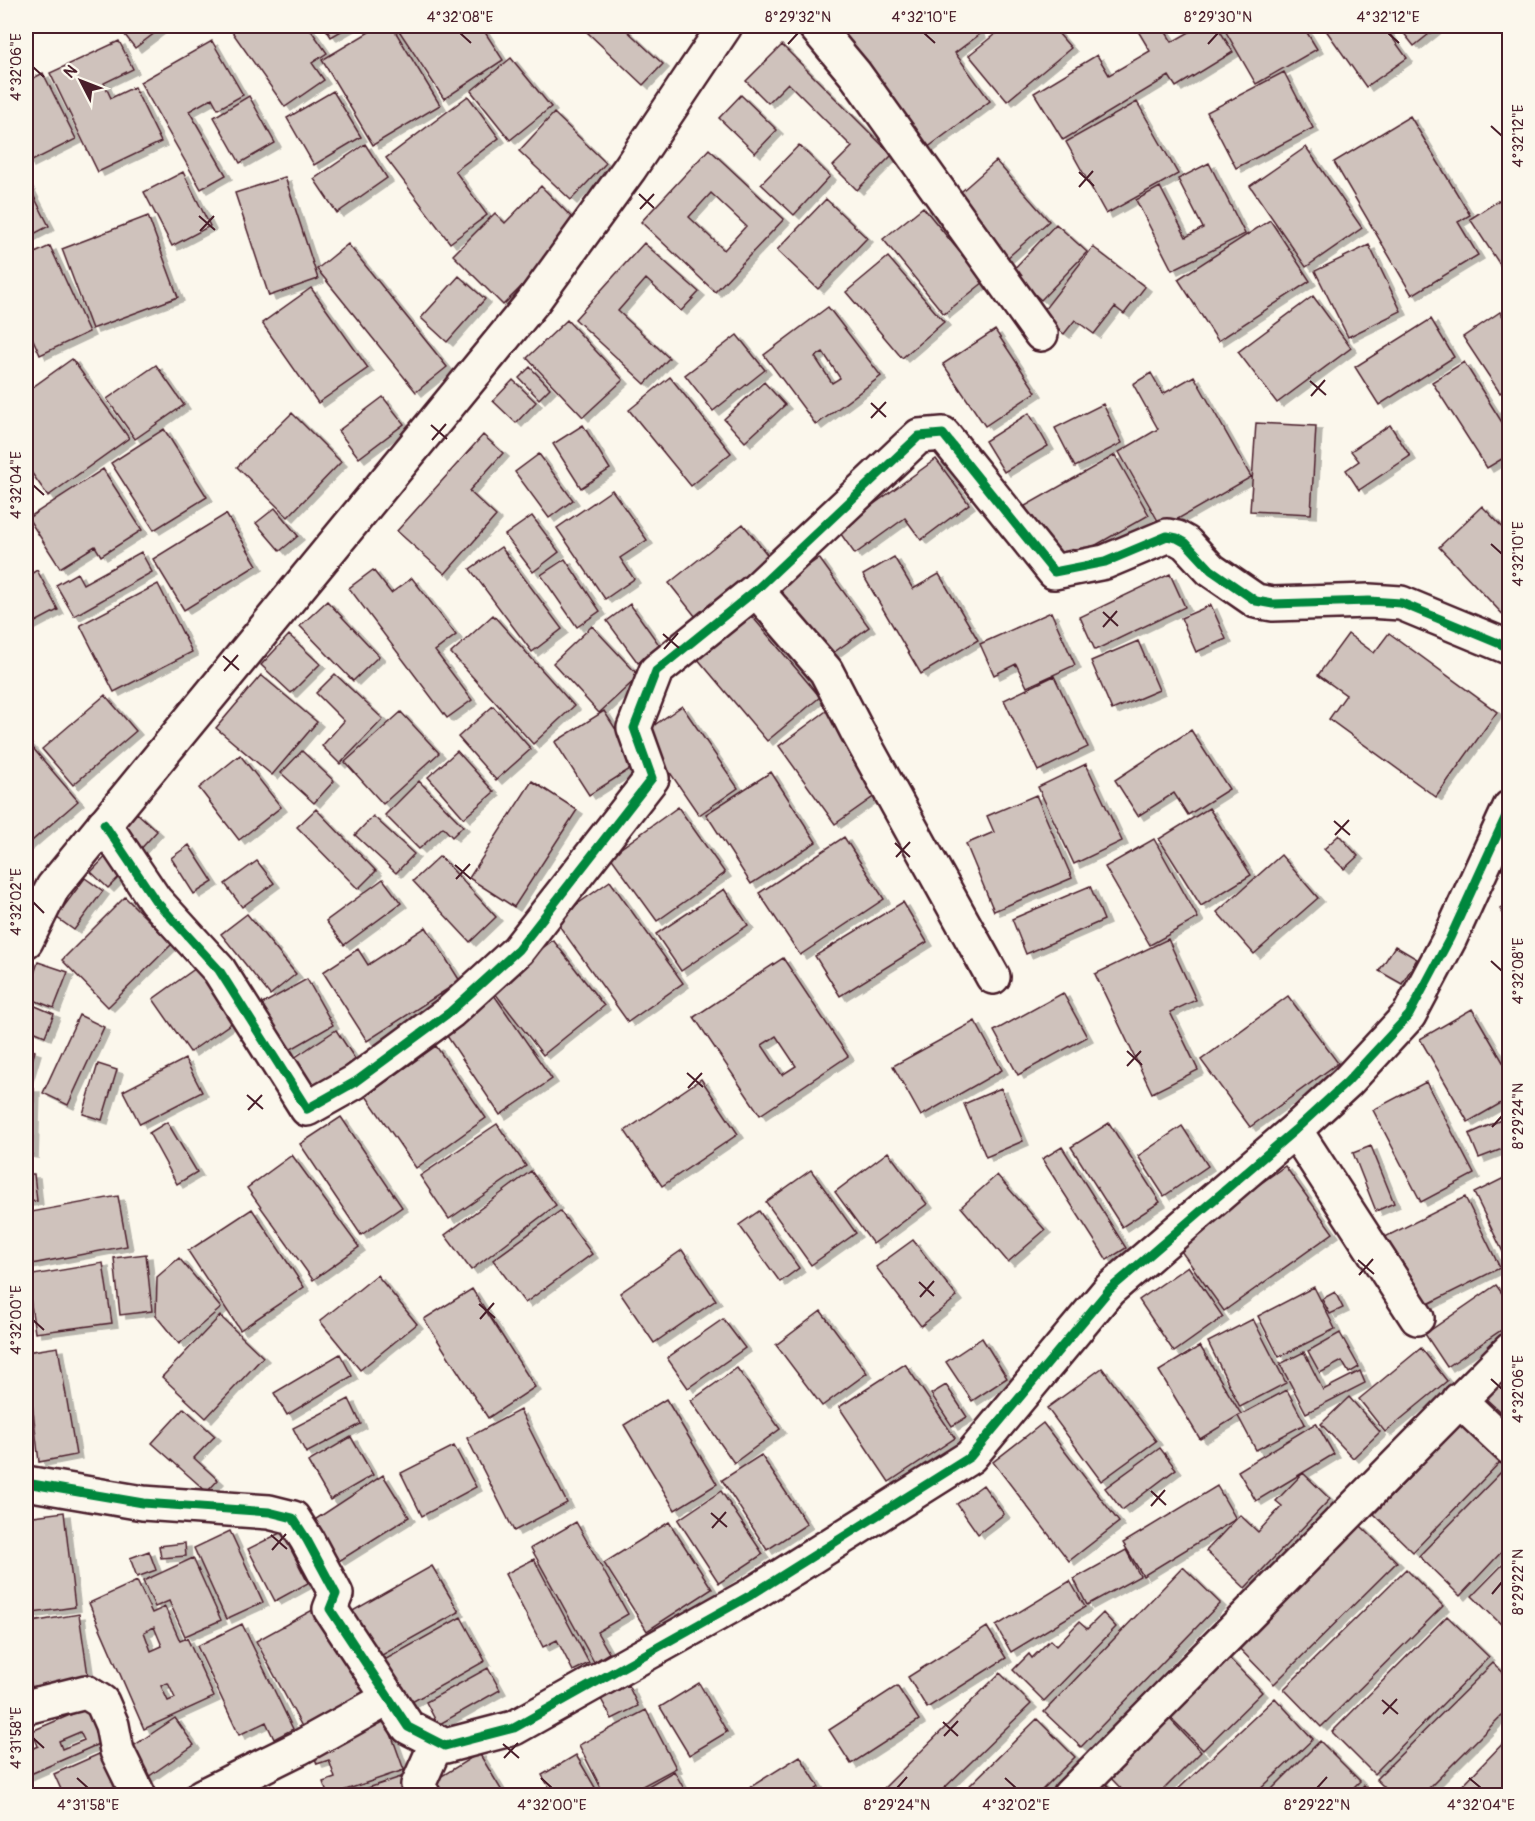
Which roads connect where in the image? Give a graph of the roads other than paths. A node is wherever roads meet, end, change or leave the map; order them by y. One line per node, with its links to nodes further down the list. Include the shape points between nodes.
1 (725, 26): 7 (street, via 630,168 532,303)
2 (815, 26): 3 (street, via 855,74)
3 (1041, 334)
4 (756, 590): 5 (street, via 919,436 943,434 1054,572 1105,562 1167,536 1186,543 1211,570 1256,601 1401,603); 7 (street, via 656,671 634,728 652,778 518,950 450,1012 355,1082 307,1109 219,970 155,900); 9 (street, via 826,671)
5 (1509, 648)
6 (1509, 807): 10 (street, via 1450,938 1409,1015 1347,1082)
7 (104, 824): 8 (street, via 53,887)
8 (26, 941)
9 (993, 977)
10 (1295, 1130): 11 (street); 18 (street, via 1109,1290 970,1457 751,1595 514,1728 445,1746)
11 (1417, 1318)
12 (1509, 1350): 13 (street)
13 (1459, 1400): 14 (street); 22 (street)
14 (1509, 1448)
15 (26, 1483): 16 (street, via 143,1503 269,1512 293,1518 336,1594 330,1609)
16 (389, 1698): 18 (street, via 408,1727); 20 (street)
17 (26, 1707): 19 (street, via 86,1692 102,1702 117,1751)
18 (437, 1742): 21 (street, via 418,1785)
19 (139, 1796)
20 (202, 1796)
21 (424, 1796)
22 (1069, 1796)

